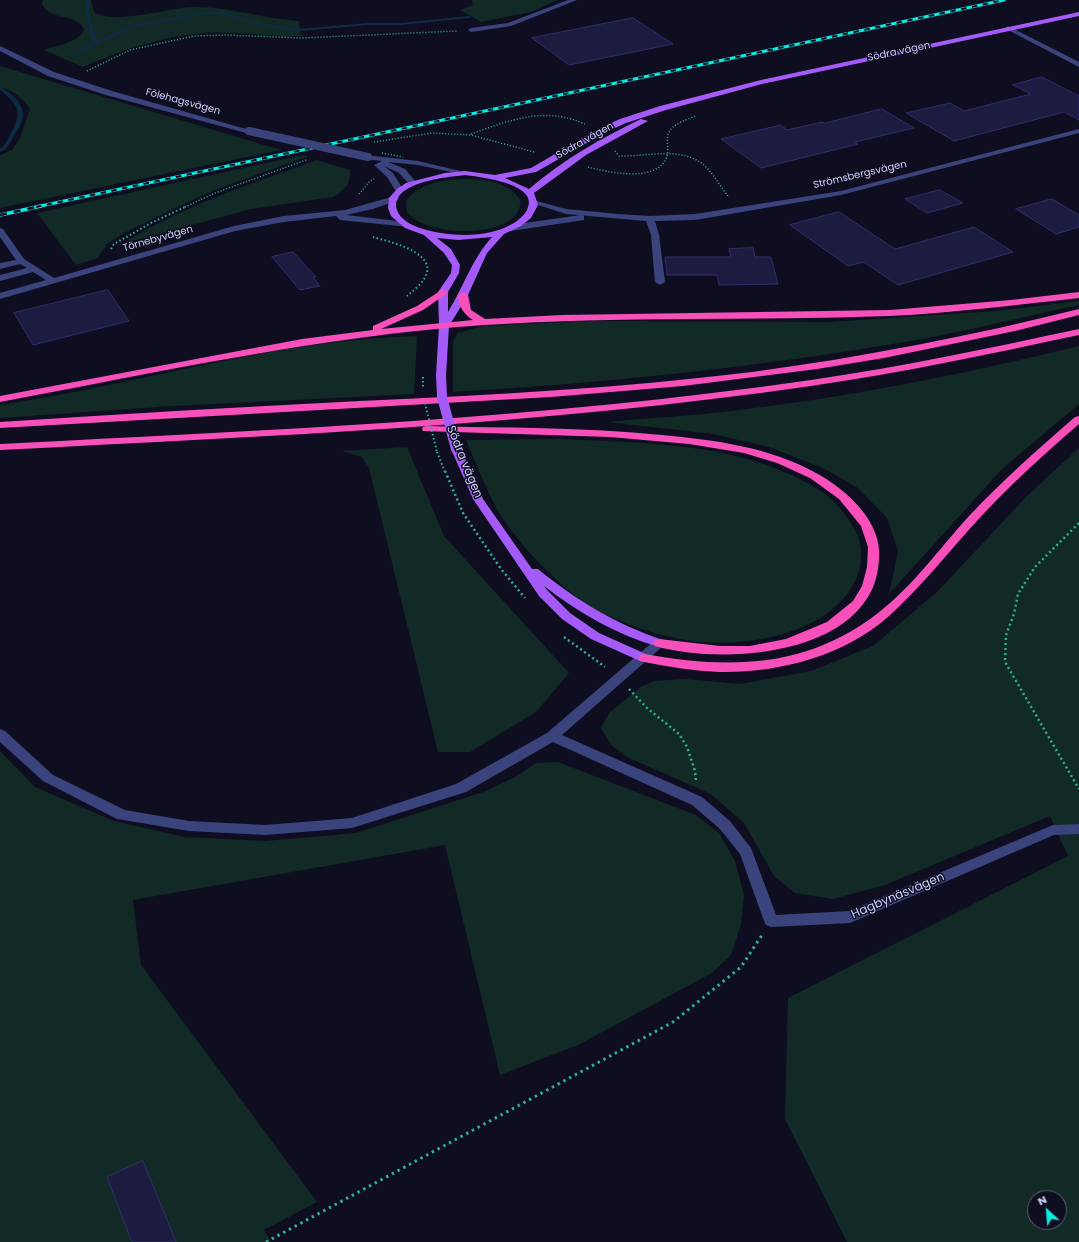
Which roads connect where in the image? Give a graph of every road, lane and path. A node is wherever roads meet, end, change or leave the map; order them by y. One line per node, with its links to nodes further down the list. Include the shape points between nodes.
1 (574, 0): 4 (street, via 509,25)
2 (1079, 14): 3 (main road, Södra vägen)
3 (1008, 28): 6 (street); 8 (main road, Södra vägen)
4 (471, 30): 7 (path, via 302,38 194,36 130,50)
5 (0, 48): 17 (street, Fölehagsvägen, bridge, via 51,74 109,93 249,131)
6 (1079, 66)
7 (83, 72)
8 (720, 93): 24 (main road, Södra vägen, via 623,121 577,144 540,167); 26 (main road, Södra vägen, via 653,117 610,137 560,168)
9 (698, 115): 16 (path, via 684,121 668,133)
10 (584, 130): 12 (path, via 585,124 574,118 550,114 521,119)
11 (1079, 131): 29 (street, Strömsbergsvägen, via 842,193)
12 (471, 135): 13 (path, via 432,133); 15 (path)
13 (372, 143)
14 (622, 147): 16 (path, via 615,151 619,156)
15 (541, 153)
16 (668, 153): 21 (path, via 665,161 657,168 645,172 612,174); 29 (path, via 697,160 705,166 726,194)
17 (368, 157): 20 (street, Fölehagsvägen); 23 (street, Fölehagsvägen); 25 (street, Fölehagsvägen, via 402,171)
18 (403, 157): 20 (path, via 420,160)
19 (310, 159): 42 (path, via 215,193 151,223 114,244)
20 (418, 163): 22 (street, Fölehagsvägen)
21 (584, 166)
22 (465, 173): 24 (main road); 25 (main road, via 436,176)
23 (390, 175): 27 (street, Fölehagsvägen); 30 (path, via 368,184 355,200)
24 (497, 177): 26 (main road, via 516,184)
25 (413, 183): 27 (main road)
26 (529, 194): 28 (main road)
27 (398, 195): 30 (street, Törnebyvägen); 35 (main road, via 393,203 393,212)
28 (533, 202): 32 (street, Strömsbergsvägen, via 566,211); 36 (main road, via 528,216)
29 (741, 208): 34 (street, Strömsbergsvägen, via 695,217)
30 (360, 209): 31 (street, Törnebyvägen)
31 (325, 215): 33 (street, Törnebyvägen); 42 (street, Törnebyvägen, via 249,225)
32 (618, 217): 34 (street, Strömsbergsvägen); 36 (street, Strömsbergsvägen, via 564,219)
33 (363, 219): 35 (street, Törnebyvägen); 51 (path, via 357,226 360,231 411,250 425,258 428,271 404,303)
34 (650, 220): 46 (street, via 655,235)
35 (406, 226): 39 (main road)
36 (512, 228): 38 (main road)
37 (0, 231): 40 (street)
38 (502, 231): 39 (main road, via 482,236 459,237); 48 (main road, Södra vägen, via 483,252)
39 (425, 233): 47 (main road, via 448,251 456,265 455,272)
40 (21, 261): 41 (street); 43 (street)
41 (0, 266)
42 (101, 266): 45 (street, Törnebyvägen)
43 (34, 269): 44 (street); 45 (street)
44 (0, 278)
45 (52, 280): 50 (street, Törnebyvägen)
46 (660, 282)
47 (443, 292): 51 (highway); 54 (main road, Södra vägen)
48 (463, 295): 53 (highway, via 462,303 468,312); 54 (main road, Södra vägen)
49 (1079, 295): 53 (highway, via 890,313 631,316)
50 (0, 296)
51 (414, 311): 56 (highway)
52 (1079, 312): 59 (highway, via 882,355 668,384 551,394 139,415)
53 (483, 322): 54 (highway)
54 (444, 326): 56 (highway); 63 (main road, Södra vägen, bridge, via 441,376 443,403 456,449 478,499)
55 (1079, 332): 60 (highway, via 1004,350 791,387 650,404)
56 (360, 334): 57 (highway)
57 (0, 399)
58 (1079, 419): 65 (highway, via 993,497 910,590 886,613 864,630 839,644 814,655 749,668 676,665)
59 (0, 425)
60 (356, 427): 61 (highway); 64 (highway, via 619,433 734,447 787,463 814,476 853,506 866,525 874,545 869,585 858,603 838,621 811,635 779,645 745,651 706,650)
61 (0, 447)
62 (1079, 523): 68 (path, via 1035,567 1018,594 1006,635 1005,662)
63 (521, 562): 64 (main road, Södra vägen, via 579,607 624,631); 65 (main road, Södra vägen, via 543,593 566,616 595,636)
64 (659, 644): 65 (street)
65 (644, 658): 67 (street)
66 (0, 734): 67 (street, via 48,778 122,815 189,826 265,830 352,823 461,788)
67 (552, 736): 70 (street, via 697,801 725,825 746,852)
68 (1079, 789)
69 (1079, 829): 70 (street, Hagbynäsvägen, via 1053,830 850,917)
70 (771, 921): 71 (path, via 741,967 673,1022)
71 (266, 1242)

